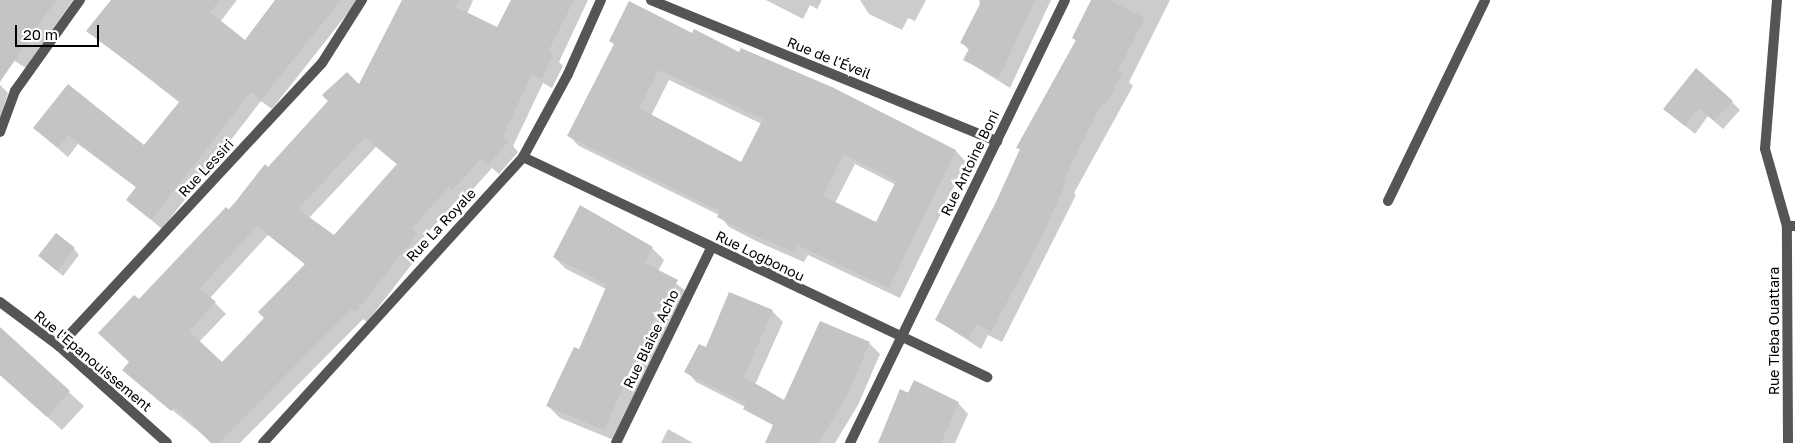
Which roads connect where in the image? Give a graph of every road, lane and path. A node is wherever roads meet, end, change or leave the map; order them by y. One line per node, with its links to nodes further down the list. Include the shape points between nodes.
1 (80, 0): 8 (street, via 14,91)
2 (362, 0): 16 (street, Rue Lessiri, via 322,63)
3 (600, 0): 10 (street, Rue La Royale, via 568,74)
4 (651, 0): 9 (street, Rue de l'Éveil)
5 (1065, 0): 9 (street, Rue Antoine Boni)
6 (1485, 0): 11 (street)
7 (1777, 0): 12 (street, Rue Tieba Ouattara, via 1766,149)
8 (0, 132)
9 (997, 141): 15 (street, Rue Antoine Boni)
10 (523, 157): 13 (street, Rue Logbonou); 19 (street, Rue La Royale)
11 (1388, 201)
12 (1791, 226): 22 (street, Rue Tieba Ouattara)
13 (711, 248): 15 (street, Rue Logbonou); 20 (street, Rue Blaise Acho)
14 (0, 302): 16 (street, Rue l'Epanouissement)
15 (901, 338): 17 (street, Rue Logbonou); 21 (street, Rue Antoine Boni)
16 (59, 346): 18 (street, Rue l'Epanouissement)
17 (987, 377)
18 (168, 443)
19 (263, 443)
20 (616, 443)
21 (850, 443)
22 (1788, 443)

